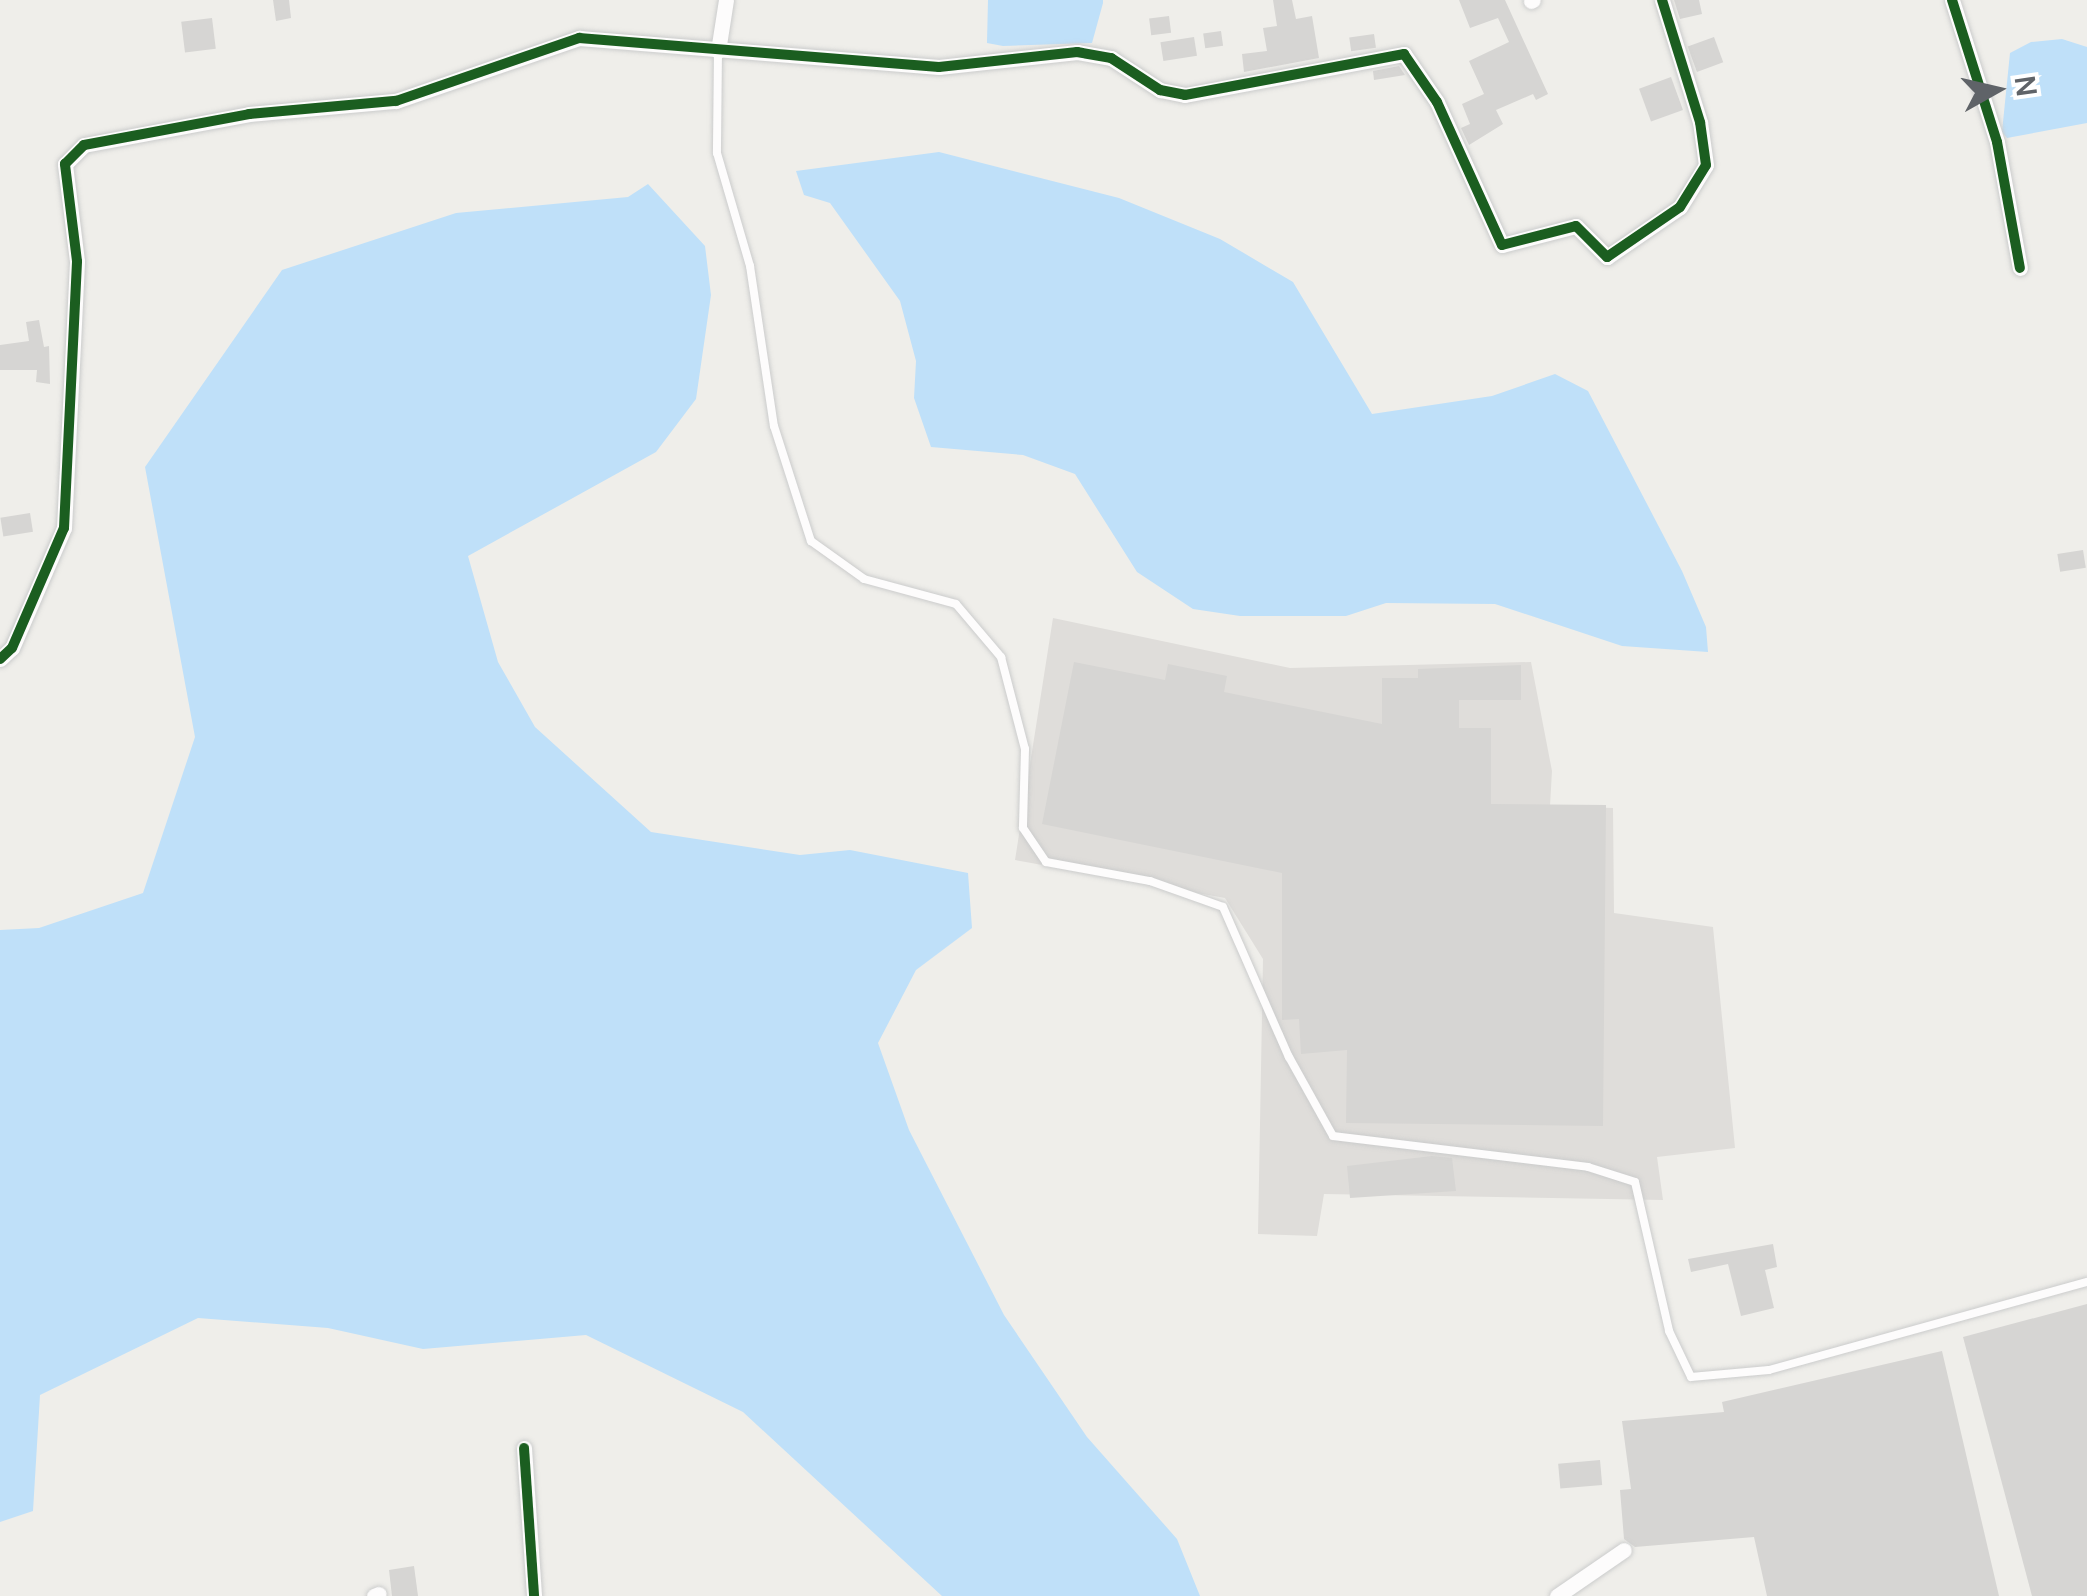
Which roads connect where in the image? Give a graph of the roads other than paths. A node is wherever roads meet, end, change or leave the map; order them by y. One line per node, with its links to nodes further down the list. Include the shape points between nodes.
1 (726, 0): 4 (street)
2 (1662, 0): 4 (street, via 1700,122 1706,165 1680,207 1607,257 1576,226 1502,244 1436,102 1404,54 1184,95 1160,90 1111,58 1076,52 939,68)
3 (1952, 0): 5 (street, via 1997,142)
4 (718, 51): 6 (street, via 579,38 396,101 249,114 84,145 65,164 77,261 64,528 12,648); 7 (lane, via 717,153 750,266 774,426 811,541 864,579 956,604 1001,658 1025,750 1023,828 1046,862 1150,881 1223,906 1289,1057 1333,1136 1588,1168 1636,1182 1668,1330 1691,1377 1769,1370)
5 (2020, 268)
6 (0, 658)
7 (2087, 1282)
8 (524, 1448): 10 (street)
9 (1624, 1550): 11 (street)
10 (534, 1596)
11 (1558, 1596)

